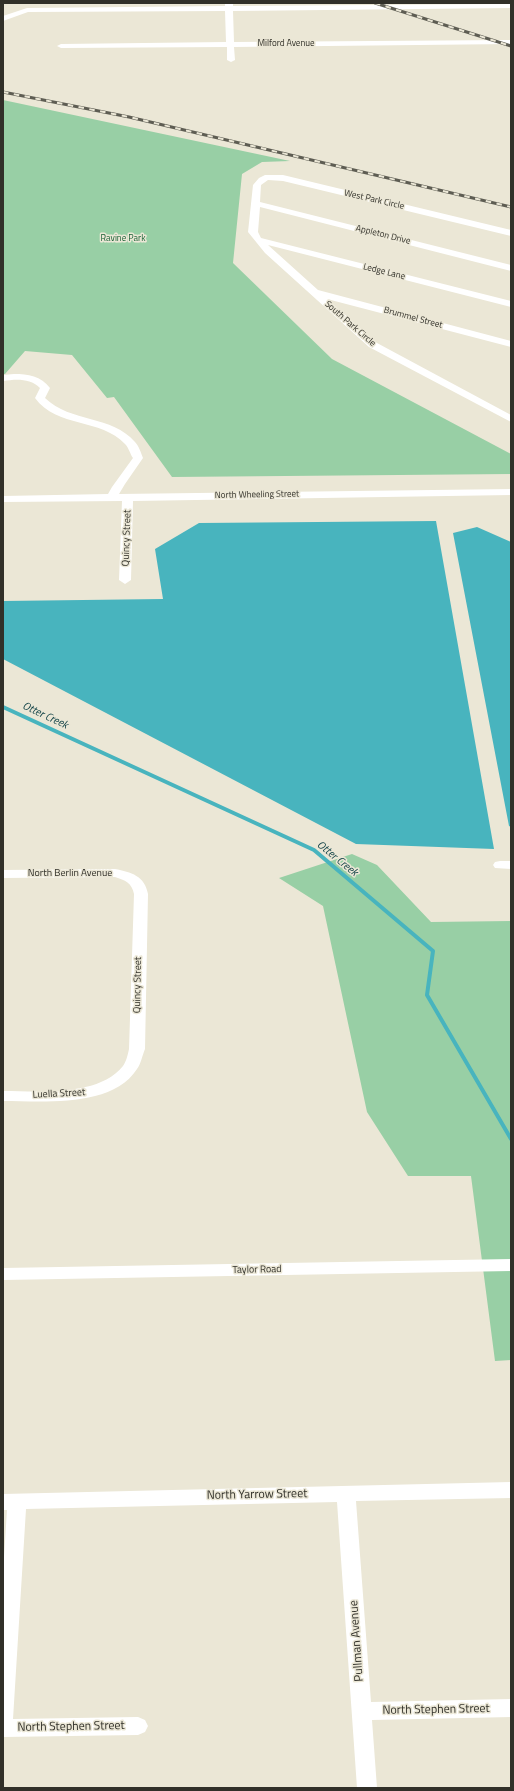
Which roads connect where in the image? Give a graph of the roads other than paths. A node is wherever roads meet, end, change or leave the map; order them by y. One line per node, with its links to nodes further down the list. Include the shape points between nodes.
1 (422, 5): 3 (street); 4 (street)
2 (122, 6): 3 (street); 5 (street)
3 (229, 6): 8 (street)
4 (511, 6)
5 (22, 7): 6 (street)
6 (3, 18)
7 (511, 42): 8 (street, Milford Avenue)
8 (230, 44): 9 (street, Milford Avenue); 10 (street)
9 (61, 46)
10 (231, 60)
11 (255, 203): 12 (street, West Park Circle, via 259,181 275,177); 13 (street, via 253,232); 14 (street, Appleton Drive)
12 (511, 233)
13 (258, 240): 15 (street, South Park Circle); 16 (street, Ledge Lane)
14 (511, 268)
15 (314, 292): 17 (street, Brummel Street); 19 (street, South Park Circle, via 373,345)
16 (511, 304)
17 (511, 344)
18 (3, 378): 21 (street, via 25,378 41,382 45,388 40,398 46,406 112,430 127,439 138,458 133,468 116,487)
19 (511, 419)
20 (511, 492): 22 (street, North Wheeling Street)
21 (112, 497): 22 (street, North Wheeling Street); 23 (street, North Wheeling Street)
22 (128, 497): 24 (street, Quincy Street)
23 (3, 499)
24 (125, 580)
25 (3, 874): 26 (street, North Berlin Avenue, via 111,873)
26 (136, 881): 27 (street, Quincy Street, via 141,894 137,1048 130,1067)
27 (114, 1082): 28 (street, Luella Street, via 77,1094)
28 (3, 1096)
29 (511, 1265): 30 (street, Taylor Road)
30 (3, 1274)
31 (511, 1490): 32 (street, North Yarrow Street)
32 (346, 1493): 33 (street, North Yarrow Street); 35 (street, Pullman Avenue)
33 (10, 1501): 37 (street)
34 (511, 1708): 35 (street, North Stephen Street)
35 (362, 1711): 38 (street, Pullman Avenue)
36 (138, 1726): 37 (street, North Stephen Street)
37 (3, 1727)
38 (367, 1788)

